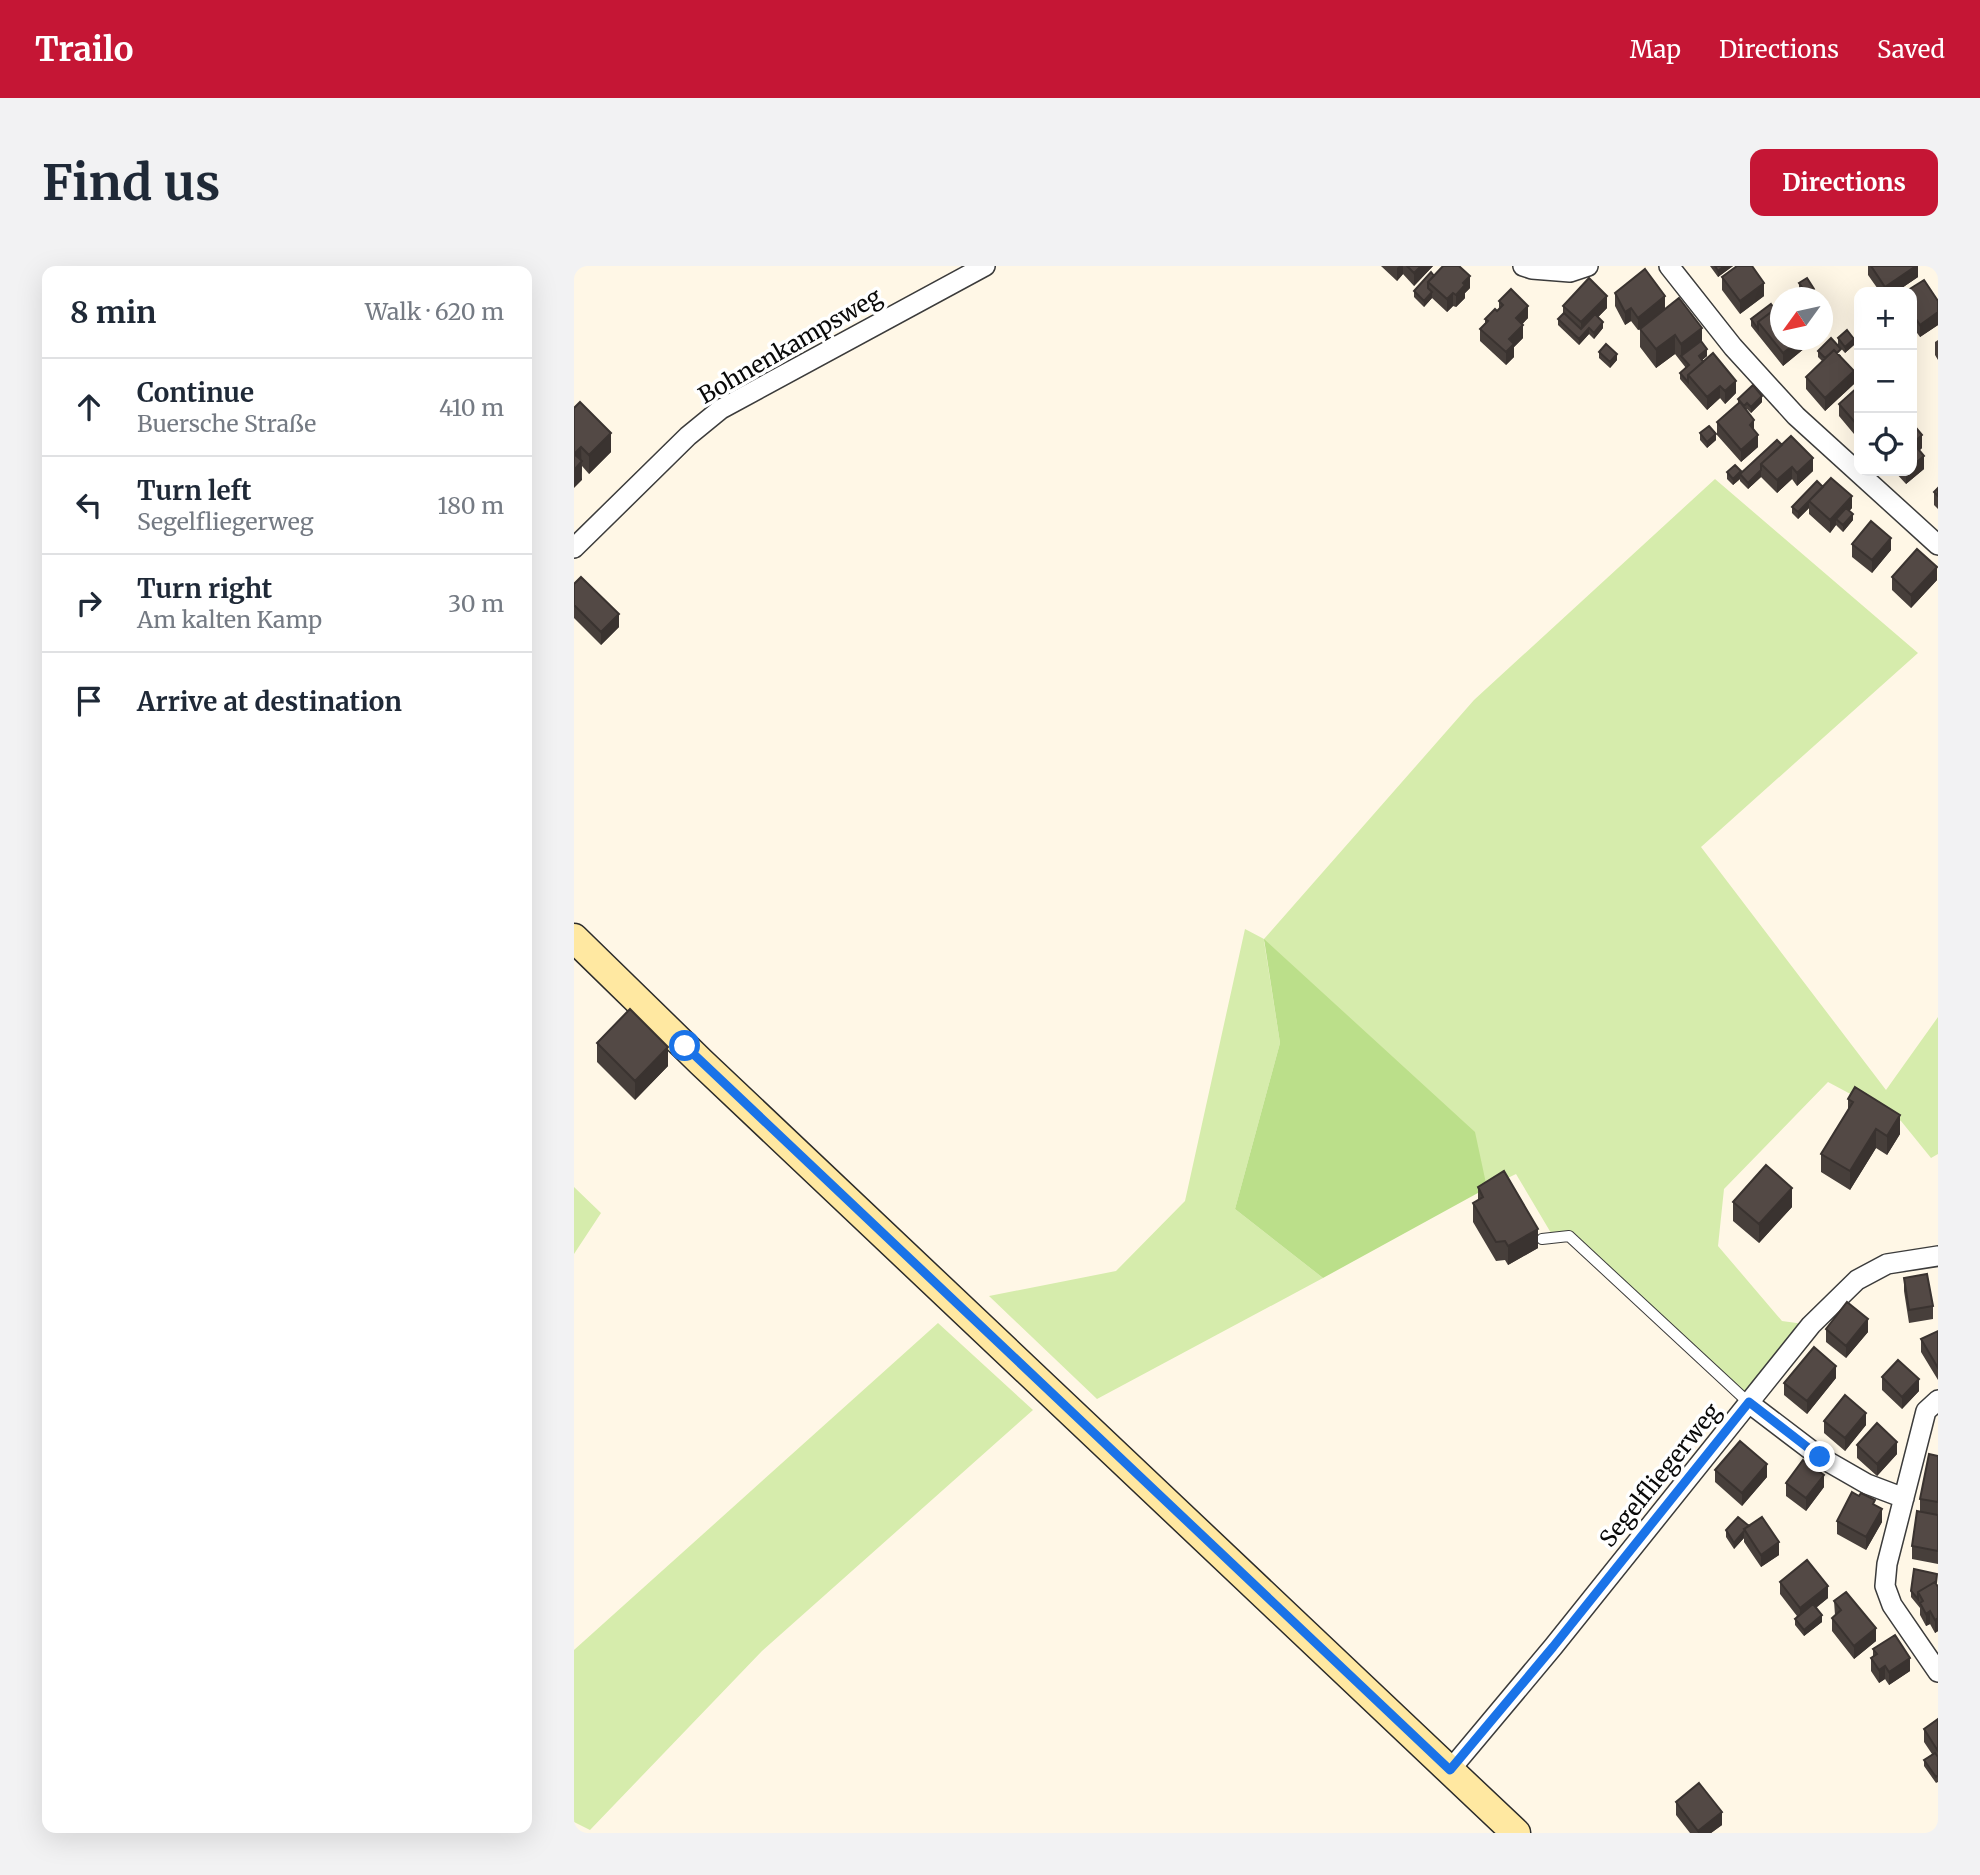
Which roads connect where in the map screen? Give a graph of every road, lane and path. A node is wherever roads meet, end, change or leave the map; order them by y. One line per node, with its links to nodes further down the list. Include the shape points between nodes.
1 (985, 266): 6 (street, Bohnenkampsweg, via 721,409)
2 (1523, 266): 3 (street, via 1570,272)
3 (1588, 266)
4 (1668, 266): 5 (street, via 1796,416)
5 (1938, 545)
6 (574, 548)
7 (574, 938): 14 (main road)
8 (1542, 1239): 11 (lane, via 1569,1236)
9 (1938, 1256): 11 (street, Segelfliegerweg, via 1886,1264 1857,1280 1811,1325)
10 (1938, 1399): 12 (street, via 1926,1411)
11 (1749, 1402): 12 (street, via 1820,1457 1867,1484); 14 (street, Segelfliegerweg)
12 (1904, 1498): 13 (street, via 1885,1586 1892,1605)
13 (1938, 1672)
14 (1450, 1770): 15 (main road)
15 (1516, 1833)

